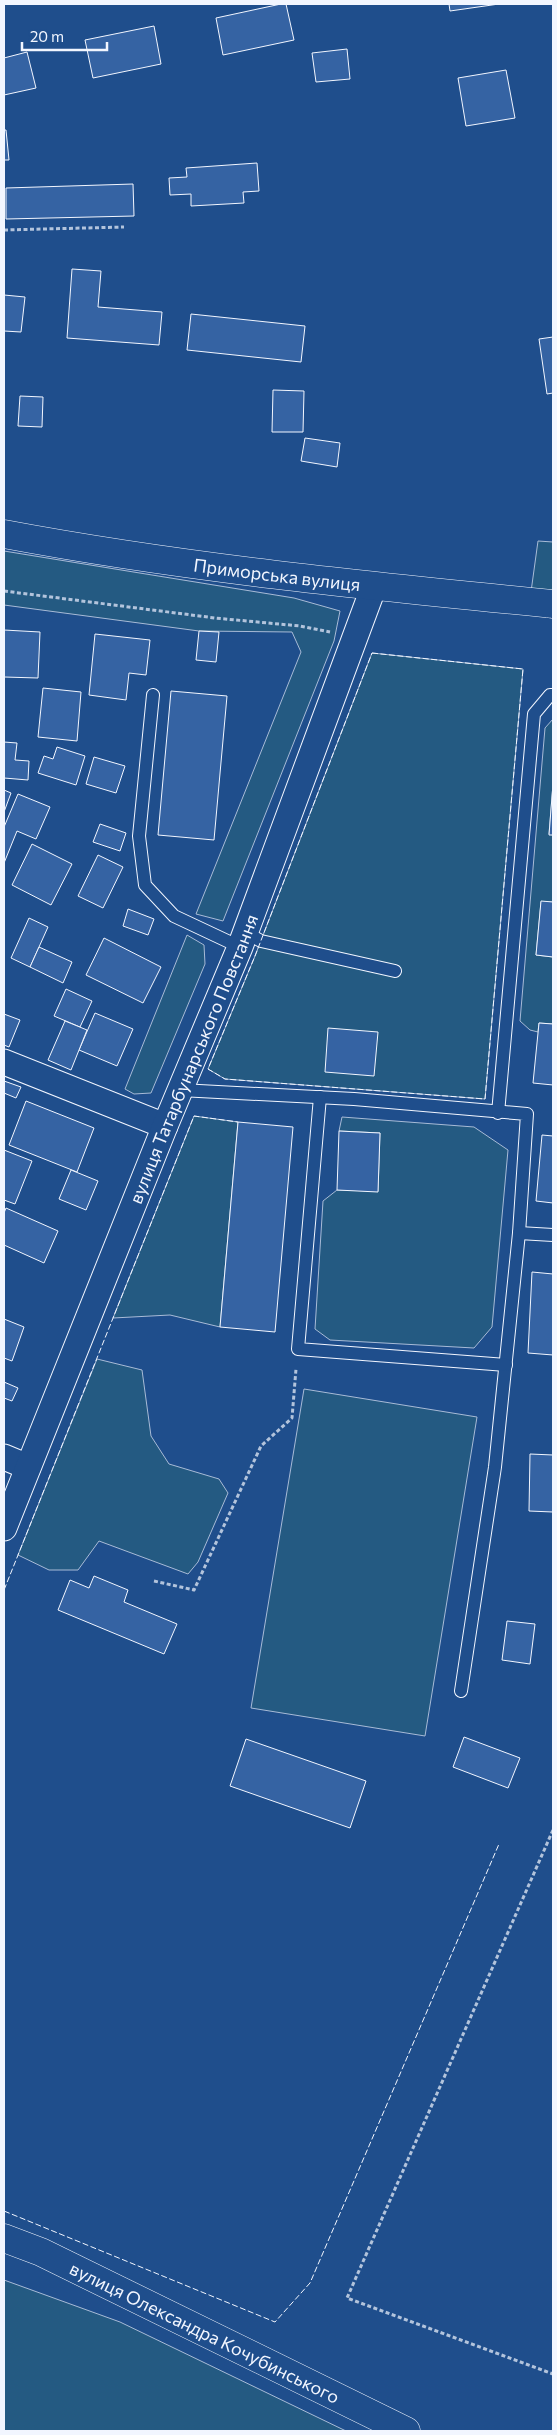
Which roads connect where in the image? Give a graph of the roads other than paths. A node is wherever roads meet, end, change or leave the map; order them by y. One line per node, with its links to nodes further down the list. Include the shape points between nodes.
1 (4, 534): 2 (street, Приморська вулиця, via 93,551)
2 (374, 586): 3 (street, Приморська вулиця); 6 (street, вулиця Татарбунарського Повстання)
3 (553, 604)
4 (153, 695): 6 (lane, via 139,836 145,885 174,916)
5 (553, 695): 11 (lane, via 534,714)
6 (243, 940): 7 (lane, via 261,941); 9 (street, вулиця Татарбунарського Повстання)
7 (395, 971)
8 (4, 1062): 12 (street)
9 (180, 1090): 10 (lane); 12 (street, вулиця Татарбунарського Повстання)
10 (320, 1097): 11 (lane); 15 (lane, via 298,1349)
11 (498, 1113): 13 (lane, via 527,1114)
12 (165, 1126): 17 (street, вулиця Татарбунарського Повстання)
13 (519, 1233): 14 (lane); 15 (lane)
14 (553, 1235)
15 (506, 1365): 19 (lane, via 495,1467)
16 (4, 1457): 17 (street)
17 (28, 1466): 18 (street, вулиця Татарбунарського Повстання)
18 (4, 1528)
19 (461, 1691)
20 (4, 2238): 21 (street, вулиця Олександра Кочубинського, via 41,2252)
21 (406, 2431)

